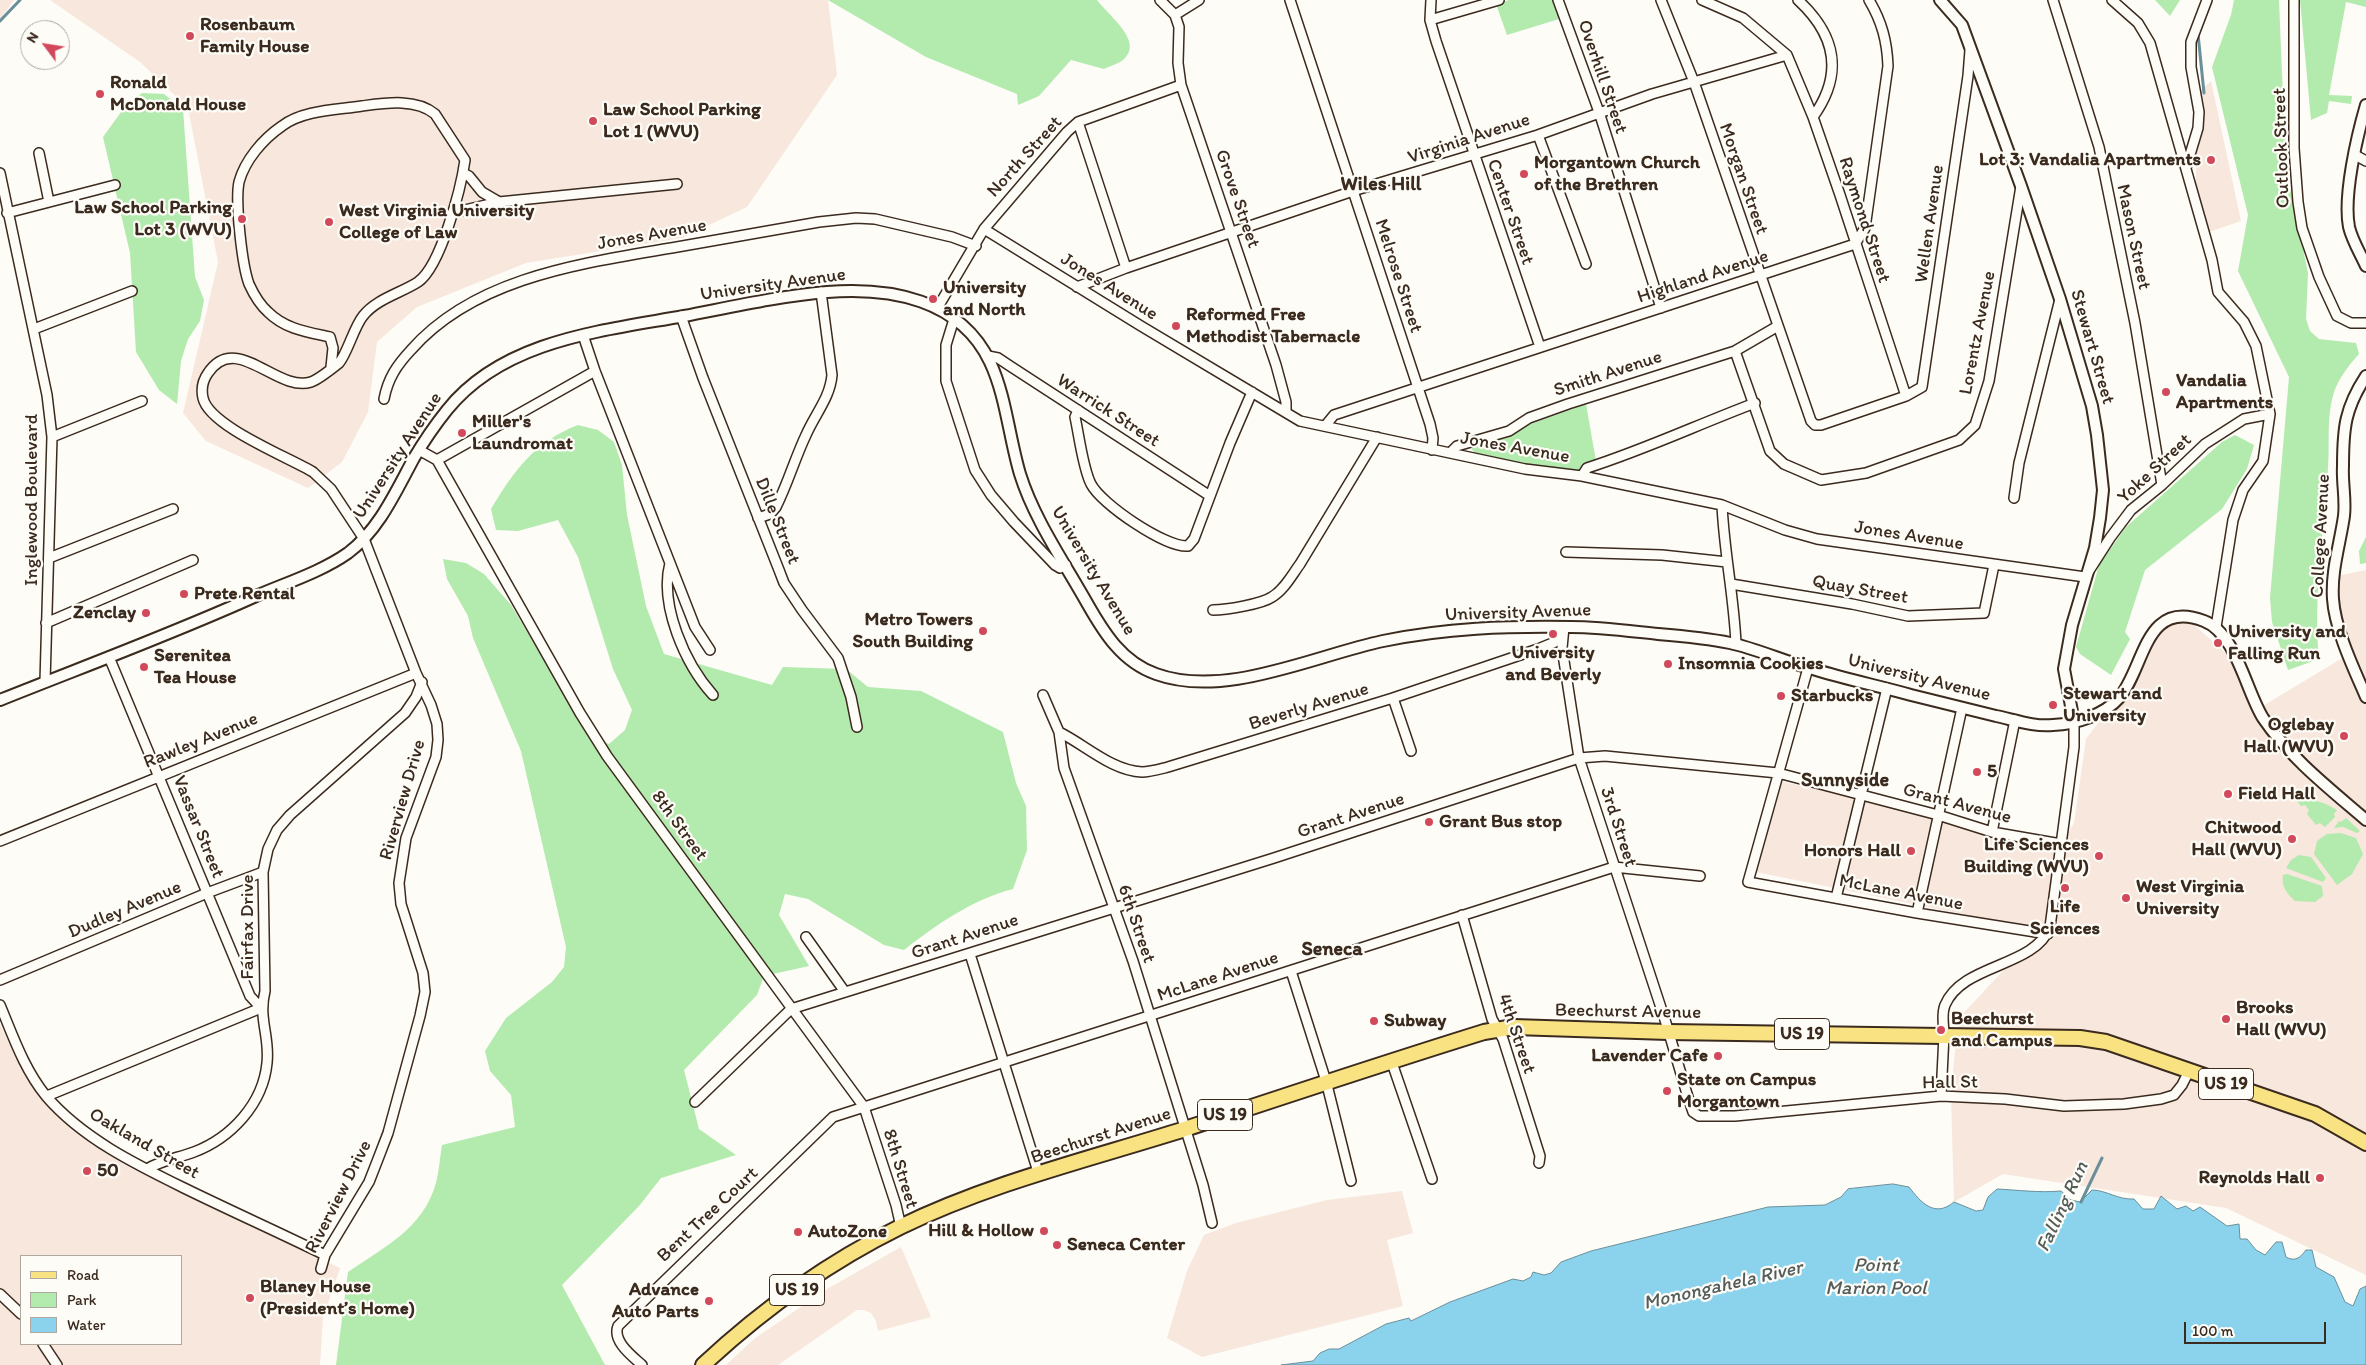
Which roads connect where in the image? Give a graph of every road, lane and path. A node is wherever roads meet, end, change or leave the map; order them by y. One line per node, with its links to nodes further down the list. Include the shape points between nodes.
1 (1160, 0): 16 (street)
2 (1199, 0): 16 (street)
3 (1290, 0): 37 (street, Melrose Street)
4 (1431, 0): 17 (street, Center Street)
5 (1499, 0): 17 (street)
6 (1558, 0): 23 (street, Overhill Street)
7 (1661, 0): 20 (street, Morgan Street)
8 (1702, 0): 19 (street, via 1743,18)
9 (1798, 0): 24 (street, via 1823,29 1832,58 1830,87)
10 (1869, 0): 44 (street, via 1881,19 1888,66 1865,228)
11 (1940, 0): 18 (street, Stewart Street, via 1962,25)
12 (2053, 0): 85 (street, Mason Street, via 2099,147 2135,323)
13 (2112, 0): 31 (street, via 2138,23 2150,43)
14 (2207, 0): 31 (street, via 2191,42 2191,67 2199,112 2198,128)
15 (2294, 0): 58 (street, Outlook Street, via 2295,165 2302,228 2332,308 2338,316 2351,323)
16 (1175, 15): 21 (street, Grove Street)
17 (1430, 20): 28 (street, Center Street)
18 (1971, 47): 36 (street, Stewart Street); 70 (street, Wellen Avenue, via 1924,377 1922,387)
19 (1787, 55): 20 (street, Virginia Avenue); 24 (street, Raymond Street)
20 (1694, 82): 23 (street, Virginia Avenue); 49 (street, Morgan Street)
21 (1181, 85): 25 (street, North Street); 43 (street, Grove Street)
22 (2366, 105): 29 (street)
23 (1598, 112): 26 (street, Virginia Avenue); 55 (street, Overhill Street)
24 (1813, 117): 44 (street, Raymond Street)
25 (1078, 122): 42 (street, North Street); 48 (street)
26 (1538, 135): 28 (street, Virginia Avenue); 46 (street)
27 (39, 153): 38 (street)
28 (1474, 155): 37 (street, Virginia Avenue); 62 (street, Center Street)
29 (2355, 155): 30 (street); 47 (street, via 2347,212 2353,237)
30 (2366, 161)
31 (2186, 168): 76 (street, via 2218,292 2244,322 2256,346)
32 (0, 173): 40 (street, Inglewood Boulevard)
33 (463, 173): 39 (street, via 482,192); 41 (street, Riverview Drive); 65 (street, via 465,160 435,114 429,109 393,102 305,115 283,124 251,156 239,184 240,227 248,282 256,298 277,320 287,326 330,337)
34 (677, 184): 39 (street)
35 (115, 185): 38 (street)
36 (2022, 186): 53 (street, Stewart Street); 73 (street, Lorentz Avenue, via 1989,381 1975,425 1959,440 1866,473 1820,480 1784,464 1770,450)
37 (1354, 191): 43 (street, Virginia Avenue); 68 (street, Melrose Street)
38 (49, 202): 40 (street)
39 (499, 202): 41 (street)
40 (8, 213): 60 (street, Inglewood Boulevard)
41 (452, 213): 65 (street, Riverview Drive, via 430,268 419,281 364,315 339,363)
42 (984, 229): 45 (street, North Street); 50 (street, Jones Avenue)
43 (1231, 231): 48 (street, Virginia Avenue); 75 (street, Grove Street, via 1276,365)
44 (1855, 244): 49 (street, Highland Avenue); 70 (street, Raymond Street)
45 (976, 246): 54 (street, North Street); 71 (street, Jones Avenue, via 875,219 856,218 575,266 503,288 439,322 427,331 393,372)
46 (1586, 264)
47 (2366, 266)
48 (1126, 268): 50 (street, Virginia Avenue)
49 (1759, 276): 55 (street, Highland Avenue); 59 (street, Morgan Street)
50 (1077, 287): 69 (street, Jones Avenue)
51 (132, 291): 60 (street)
52 (822, 292): 54 (street, University Avenue, via 899,294); 56 (street, University Avenue); 90 (street, via 831,386 805,436 776,507 770,514)
53 (2060, 299): 87 (street); 99 (street, Stewart Street, via 2092,406 2101,460 2103,490 2100,518 2095,548)
54 (938, 307): 57 (street, University Avenue)
55 (1662, 308): 62 (street, Highland Avenue)
56 (681, 316): 61 (street, University Avenue); 90 (street, Dille Street)
57 (954, 319): 64 (street, University Avenue); 97 (street, via 946,345 946,381 975,470 991,495 1055,565 1060,568)
58 (2366, 323)
59 (1778, 326): 63 (street, Smith Avenue); 70 (street, Morgan Street, via 1811,421 1816,425)
60 (34, 329): 78 (street, Inglewood Boulevard)
61 (583, 335): 66 (street); 80 (street, University Avenue, via 515,357 487,372 463,391)
62 (1540, 347): 68 (street, Highland Avenue)
63 (1735, 351): 73 (street, Lorentz Avenue); 82 (street, Smith Avenue, via 1568,404 1529,418 1509,431 1457,446)
64 (988, 356): 74 (street, Warrick Street, via 998,358); 97 (street, University Avenue, via 1026,491)
65 (331, 367): 91 (street, Riverview Drive, via 309,382 296,383 248,361 223,359 212,366 204,378 201,392 204,403 216,418 323,479 344,505)
66 (595, 371): 83 (street); 96 (street)
67 (2366, 376): 115 (street, College Avenue, via 2347,414 2344,514 2333,577 2333,601 2340,629)
68 (1418, 387): 77 (street, Highland Avenue, via 1334,415); 81 (street, Melrose Street, via 1430,424)
69 (1252, 392): 75 (street, Jones Avenue); 86 (street)
70 (1906, 396)
71 (384, 398)
72 (142, 401): 78 (street)
73 (1755, 403): 84 (street, via 1620,458 1587,468)
74 (1078, 410): 86 (street, Warrick Street); 86 (street, via 1075,417 1090,484 1129,520 1169,542 1188,546 1194,539)
75 (1286, 412): 77 (street, Jones Avenue, via 1300,421)
76 (2270, 414): 85 (street, Yoke Street, via 2244,419 2205,444); 104 (street, via 2264,461 2243,490 2233,520)
77 (1325, 426): 79 (street, Jones Avenue)
78 (52, 437): 93 (street, Inglewood Boulevard)
79 (1377, 437): 81 (street, Jones Avenue); 101 (street, via 1300,564 1271,598 1226,610)
80 (418, 450): 83 (street); 91 (street, University Avenue, via 385,510)
81 (1432, 450): 82 (street, Jones Avenue)
82 (1450, 453): 84 (street, Jones Avenue, via 1525,469)
83 (437, 460): 149 (street, 8th Street, via 607,756)
84 (1582, 476): 88 (street, Jones Avenue)
85 (2162, 485): 99 (street, Yoke Street, via 2132,510)
86 (1210, 496)
87 (2014, 498)
88 (1722, 505): 95 (street); 98 (street, Jones Avenue, via 1817,539)
89 (173, 508): 93 (street)
90 (758, 518): 121 (street, Dille Street, via 784,583 838,658 851,697)
91 (364, 539): 107 (street, University Avenue, via 331,563); 109 (street, Riverview Drive)
92 (1566, 552): 95 (street, via 1662,555)
93 (49, 558): 102 (street, Inglewood Boulevard)
94 (193, 560): 102 (street)
95 (1727, 562): 100 (street)
96 (670, 563): 106 (street, via 695,627); 113 (street, via 667,575 678,636 692,669)
97 (1066, 565): 103 (street, University Avenue, via 1116,647 1136,665 1185,682 1235,679 1384,641 1460,629)
98 (1994, 566): 99 (street, Jones Avenue); 100 (street, Quay Street, via 1984,613 1908,616)
99 (2085, 577): 120 (street, Stewart Street, via 2064,669)
100 (1730, 584): 105 (street)
101 (1213, 610)
102 (46, 623): 110 (street, Inglewood Boulevard)
103 (1564, 627): 105 (street, University Avenue); 116 (street, Beverly Avenue, via 1555,642); 124 (street, 3rd Street, via 1562,648)
104 (2216, 627): 120 (street, University Avenue, via 2184,616 2166,621 2152,632 2144,644 2117,700 2102,712); 129 (street, via 2235,657 2267,724 2308,769)
105 (1736, 644): 108 (street, University Avenue)
106 (710, 650)
107 (109, 657): 110 (street, University Avenue); 126 (street, Vassar Street)
108 (1808, 668): 112 (street, University Avenue); 125 (street)
109 (416, 672): 111 (street, Riverview Drive); 126 (street, Rawley Avenue)
110 (45, 682): 117 (street, University Avenue)
111 (422, 682): 134 (street, Fairfax Drive, via 405,713 277,830 268,849); 172 (street, Riverview Drive, via 437,724 436,758 406,838 399,882 425,992 388,1133 369,1182)
112 (1887, 688): 118 (street, University Avenue); 127 (street)
113 (713, 695)
114 (1042, 695): 122 (street, 6th Street)
115 (2366, 697)
116 (1393, 698): 122 (street, Beverly Avenue, via 1168,767 1142,772 1103,758); 123 (street)
117 (0, 700)
118 (1962, 708): 119 (street, University Avenue); 128 (street)
119 (2015, 720): 120 (street, University Avenue, via 2037,725); 130 (street)
120 (2074, 722): 132 (street, via 2074,747)
121 (856, 727)
122 (1058, 732): 138 (street, 6th Street, via 1064,768)
123 (1411, 751)
124 (1579, 758): 125 (street, Grant Avenue, via 1605,756); 133 (street, 3rd Street); 138 (street, Grant Avenue)
125 (1778, 773): 127 (street, Grant Avenue); 137 (street, McLane Avenue, via 1748,882)
126 (160, 776): 131 (street, Rawley Avenue); 136 (street, Vassar Street)
127 (1861, 795): 128 (street, Grant Avenue); 137 (street)
128 (1938, 815): 130 (street, Grant Avenue); 139 (street)
129 (2366, 820)
130 (1992, 832): 132 (street, Grant Avenue)
131 (0, 841)
132 (2061, 844): 141 (street)
133 (1614, 866): 135 (street, McLane Avenue); 140 (street, McLane Avenue); 152 (street, 3rd Street)
134 (263, 872): 136 (street, Dudley Avenue); 148 (street, Fairfax Drive, via 265,991)
135 (1700, 876)
136 (207, 893): 145 (street, Dudley Avenue); 148 (street, Vassar Street, via 250,996)
137 (1836, 898): 139 (street, McLane Avenue)
138 (1113, 907): 143 (street, Grant Avenue); 150 (street, 6th Street)
139 (1918, 914): 141 (street, McLane Avenue)
140 (1462, 915): 144 (street, McLane Avenue); 151 (street, 4th Street, via 1492,1019)
141 (2048, 934): 153 (street, via 2037,945 1966,981 1952,993 1944,1006)
142 (806, 937): 146 (street)
143 (970, 954): 146 (street, Grant Avenue); 155 (street)
144 (1291, 971): 150 (street, McLane Avenue); 157 (street)
145 (0, 980)
146 (845, 992): 149 (street, Grant Avenue)
147 (0, 1005): 158 (street, Oakland Street, via 31,1074)
148 (261, 1008): 158 (street); 166 (street, Fairfax Drive, via 267,1039 267,1064 259,1093 246,1115 228,1134 194,1152 162,1160)
149 (792, 1009): 160 (street, Grant Avenue); 161 (street, 8th Street)
150 (1149, 1016): 155 (street, McLane Avenue); 163 (street, 6th Street)
151 (1498, 1029): 152 (main road, Beechurst Avenue / US 19); 154 (main road, Beechurst Avenue / US 19); 165 (street, 4th Street, via 1540,1156)
152 (1668, 1032): 153 (main road, Beechurst Avenue / US 19); 162 (street, 3rd Street, via 1693,1112)
153 (1944, 1037): 156 (main road, Beechurst Avenue / US 19, via 2080,1038 2106,1042); 159 (street)
154 (1391, 1060): 157 (main road, Beechurst Avenue / US 19); 168 (street)
155 (1006, 1063): 161 (street, McLane Avenue); 167 (street)
156 (2189, 1072): 159 (street, Hall St, via 2174,1094 2162,1099 2124,1104 2064,1106); 164 (main road, Beechurst Avenue / US 19, via 2315,1114)
157 (1326, 1081): 163 (main road, Beechurst Avenue / US 19); 169 (street)
158 (47, 1096): 166 (street, Oakland Street, via 78,1126)
159 (1941, 1096): 162 (street, Hall St, via 1735,1116)
160 (695, 1102)
161 (864, 1108): 171 (street, 8th Street); 178 (street, Bent Tree Court, via 833,1117 618,1326 619,1341)
162 (1699, 1116)
163 (1185, 1129): 167 (main road, Beechurst Avenue / US 19); 170 (street, 6th Street)
164 (2366, 1143)
165 (1539, 1164)
166 (147, 1169): 172 (street, Oakland Street)
167 (1040, 1175): 171 (main road, Beechurst Avenue / US 19, via 982,1194)
168 (1432, 1179)
169 (1351, 1181)
170 (1212, 1223)
171 (901, 1227): 179 (main road, US 19, via 797,1290)
172 (325, 1255): 173 (street, Riverview Drive)
173 (321, 1269)
174 (0, 1294): 175 (street)
175 (20, 1313)
176 (44, 1345): 177 (street)
177 (57, 1365)
178 (642, 1365)
179 (703, 1365)

